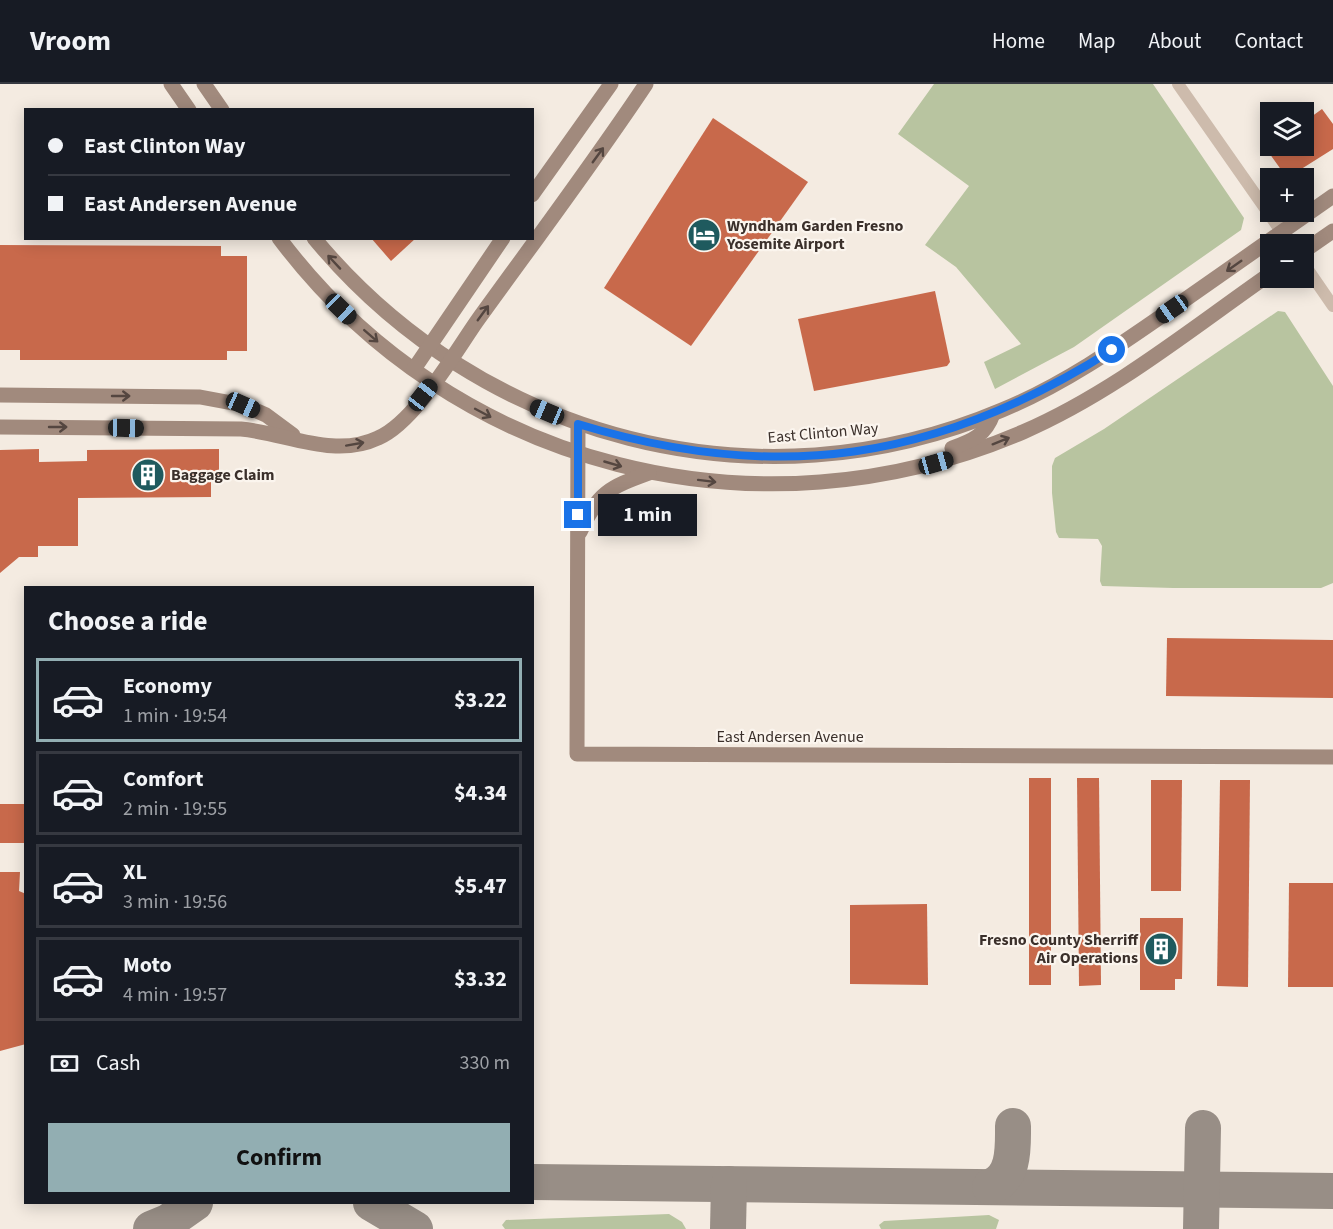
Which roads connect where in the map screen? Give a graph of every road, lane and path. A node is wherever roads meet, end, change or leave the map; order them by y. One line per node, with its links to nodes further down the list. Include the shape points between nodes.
1 (171, 84): 6 (main road)
2 (204, 84): 7 (main road)
3 (611, 84): 8 (main road)
4 (646, 84): 22 (main road, one-way to 4)
5 (1178, 84): 11 (street)
6 (188, 108)
7 (221, 108)
8 (534, 192)
9 (1333, 196): 12 (main road, East Clinton Way)
10 (1333, 231): 16 (main road)
11 (1283, 234)
12 (1290, 234)
13 (281, 240): 23 (main road, one-way to 23, via 341,309)
14 (316, 240): 21 (main road, East Clinton Way, one-way to 14, via 379,308)
15 (502, 240): 21 (main road)
16 (1314, 244)
17 (1260, 255): 26 (main road, East Clinton Way, one-way to 26, via 1071,376)
18 (1314, 278): 20 (street)
19 (1260, 281): 32 (main road, one-way to 19, via 960,456 1043,423 1097,393)
20 (1333, 306)
21 (429, 347): 22 (main road, East Clinton Way); 23 (main road)
22 (450, 361): 24 (main road); 27 (main road, East Clinton Way, via 504,393)
23 (414, 369): 24 (main road)
24 (434, 382): 29 (main road, one-way to 24, via 326,446 354,446 380,438 403,422); 30 (main road, one-way to 30, via 493,418)
25 (0, 395): 29 (main road, one-way to 29, via 200,397 231,401 266,415)
26 (993, 414): 27 (main road, East Clinton Way, via 889,446 795,457 678,449); 32 (main road, via 990,425 967,443)
27 (578, 424): 30 (main road, East Andersen Avenue)
28 (0, 427): 29 (main road, one-way to 29, via 241,429)
29 (298, 439)
30 (578, 453): 31 (main road, one-way to 31); 33 (main road, East Andersen Avenue)
31 (649, 473): 32 (main road, one-way to 32, via 753,485); 33 (main road, via 617,484 600,498)
32 (861, 478)
33 (578, 538): 34 (main road, East Andersen Avenue, via 577,754)
34 (1333, 757)

